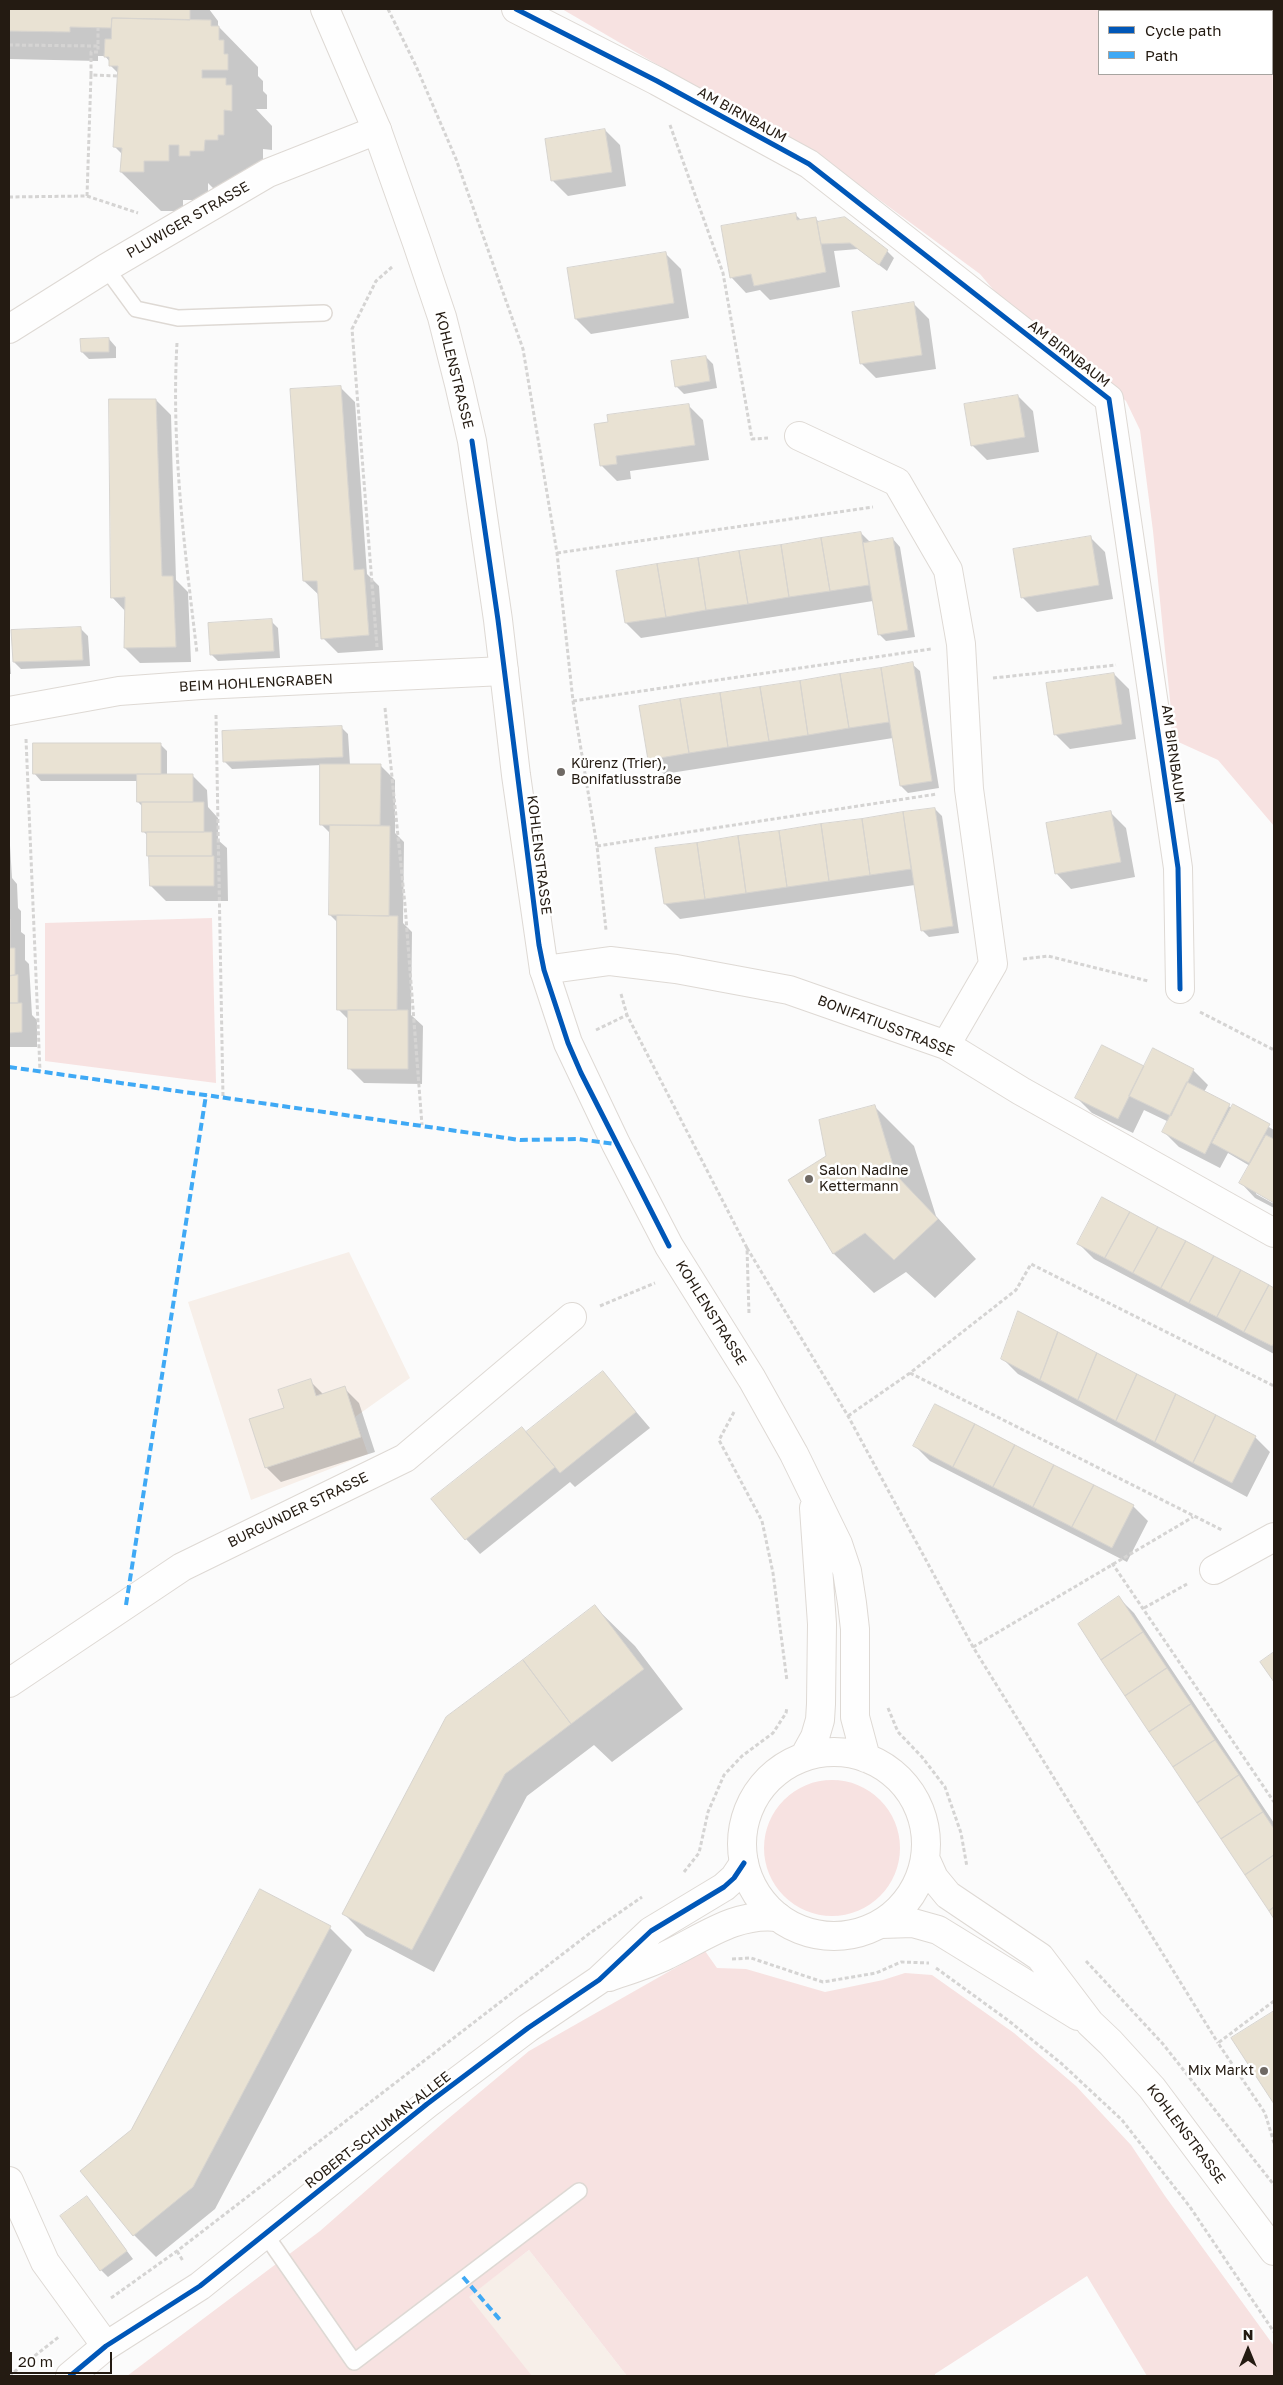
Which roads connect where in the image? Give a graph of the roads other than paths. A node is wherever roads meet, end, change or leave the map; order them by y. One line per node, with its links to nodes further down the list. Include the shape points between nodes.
1 (325, 9): 3 (street, KOHLENSTRASSE)
2 (516, 9): 11 (street, AM BIRNBAUM, via 810,164 1110,399 1178,868)
3 (377, 130): 4 (street, PLUWIGER STRASSE, via 268,173); 8 (street, KOHLENSTRASSE, via 442,317 472,442)
4 (106, 268): 5 (lane, via 136,309 178,318); 6 (street, PLUWIGER STRASSE)
5 (324, 313)
6 (9, 329)
7 (799, 436): 12 (street, via 897,482 948,570 961,644 969,789 993,964)
8 (504, 671): 9 (street, BEIM HOHLENGRABEN, via 119,691); 10 (street, KOHLENSTRASSE)
9 (17, 710)
10 (544, 970): 12 (street, BONIFATIUSSTRASSE, via 610,961 676,969 789,990); 15 (street, KOHLENSTRASSE, via 568,1043 616,1144 669,1246 752,1379)
11 (1180, 988)
12 (946, 1045): 13 (street, BONIFATIUSSTRASSE)
13 (1274, 1233)
14 (572, 1317): 18 (street, BURGUNDER STRASSE, via 405,1458 182,1568)
15 (813, 1491): 19 (street, KOHLENSTRASSE, via 822,1624 821,1704 818,1729); 20 (street, KOHLENSTRASSE, via 847,1571 855,1629 855,1717)
16 (1266, 1542): 17 (street)
17 (1214, 1570)
18 (9, 1683)
19 (804, 1757): 20 (street, KOHLENSTRASSE, via 840,1752); 22 (street, KOHLENSTRASSE, via 780,1769 756,1795 743,1828)
20 (866, 1758): 21 (street, KOHLENSTRASSE, via 890,1771 914,1798 926,1831)
21 (925, 1858): 24 (street, KOHLENSTRASSE, via 922,1874 910,1896 900,1909); 26 (street, KOHLENSTRASSE, via 942,1890 1040,1957)
22 (744, 1863): 23 (street, KOHLENSTRASSE, via 756,1893); 25 (street, ROBERT-SCHUMAN-ALLEE, via 724,1887 651,1931)
23 (778, 1917): 24 (street, KOHLENSTRASSE, via 802,1930 828,1936 855,1934); 25 (street, ROBERT-SCHUMAN-ALLEE, via 746,1918 666,1956)
24 (880, 1924): 26 (street, KOHLENSTRASSE, via 912,1923 938,1930)
25 (599, 1980): 29 (street, ROBERT-SCHUMAN-ALLEE, via 528,2028 427,2104)
26 (1090, 2023): 30 (street, KOHLENSTRASSE, via 1152,2088)
27 (9, 2181): 31 (street, via 45,2262)
28 (580, 2191): 29 (lane, via 354,2362)
29 (265, 2234): 31 (street, ROBERT-SCHUMAN-ALLEE, via 200,2286)
30 (1274, 2252)
31 (106, 2346): 32 (street, ROBERT-SCHUMAN-ALLEE)
32 (70, 2376)

